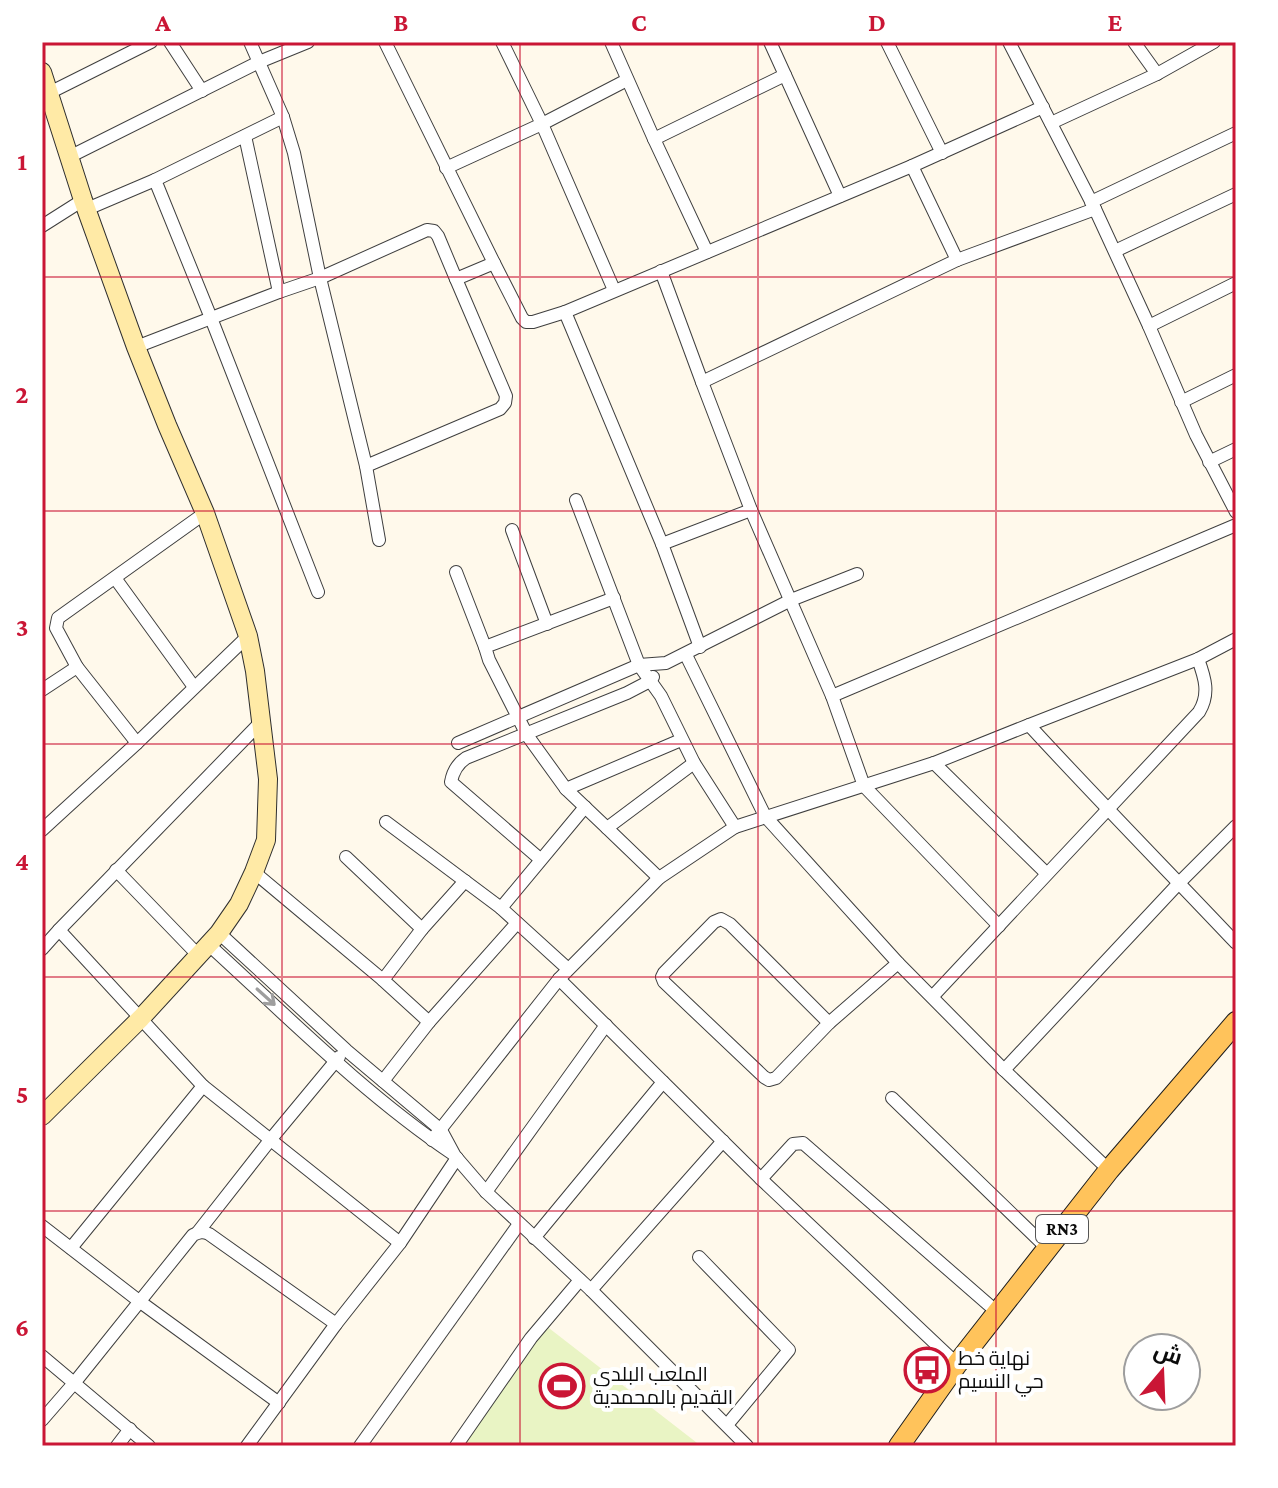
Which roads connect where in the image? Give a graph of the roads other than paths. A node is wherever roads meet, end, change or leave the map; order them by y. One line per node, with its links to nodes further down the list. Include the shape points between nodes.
1 (151, 42): 19 (street)
2 (170, 42): 18 (street)
3 (250, 42): 13 (street)
4 (308, 42): 13 (street)
5 (385, 42): 30 (street)
6 (502, 42): 23 (street)
7 (611, 42): 17 (street)
8 (770, 42): 16 (street)
9 (887, 42): 27 (street)
10 (1009, 42): 20 (street)
11 (1134, 42): 15 (street)
12 (1214, 42): 15 (street)
13 (259, 62): 18 (street); 21 (street)
14 (42, 72): 19 (street)
15 (1157, 74): 22 (street)
16 (785, 75): 26 (street); 33 (street)
17 (627, 80): 23 (street); 26 (street)
18 (202, 91): 28 (street)
19 (49, 93): 28 (street)
20 (1043, 107): 22 (street); 27 (street)
21 (283, 117): 25 (street); 42 (street)
22 (1051, 123): 35 (street)
23 (542, 124): 30 (street); 45 (street)
24 (1236, 133): 35 (street)
25 (245, 136): 31 (street); 46 (street)
26 (654, 139): 38 (street)
27 (942, 153): 29 (street)
28 (69, 157): 34 (street)
29 (912, 166): 33 (street); 39 (street)
30 (446, 168): 40 (street)
31 (155, 180): 34 (street); 48 (street)
32 (1236, 194): 37 (street)
33 (840, 196): 38 (street)
34 (85, 205): 36 (street); 50 (street)
35 (1093, 206): 37 (street); 39 (street)
36 (42, 226)
37 (1115, 251): 49 (street)
38 (707, 252): 41 (street)
39 (957, 260): 52 (street)
40 (494, 263): 43 (street); 47 (street, via 526,322)
41 (661, 271): 45 (street); 52 (street)
42 (320, 278): 43 (street, via 427,230 438,236); 46 (street); 56 (street)
43 (456, 279): 56 (street, via 505,403)
44 (1236, 283): 49 (street)
45 (614, 290): 47 (street)
46 (279, 292): 48 (street)
47 (565, 312): 64 (street)
48 (211, 318): 50 (street); 68 (street)
49 (1149, 326): 53 (street)
50 (136, 347): 60 (street)
51 (1236, 375): 53 (street)
52 (702, 382): 58 (street)
53 (1181, 402): 55 (street)
54 (1236, 449): 55 (street)
55 (1209, 462): 59 (street)
56 (366, 466): 63 (street)
57 (576, 500): 69 (street)
58 (751, 510): 64 (street); 70 (street)
59 (1236, 512)
60 (205, 513): 67 (street); 72 (street)
61 (1236, 525): 84 (street)
62 (512, 530): 71 (street)
63 (379, 540)
64 (662, 544): 75 (street)
65 (456, 572): 74 (street)
66 (857, 574): 70 (street)
67 (115, 578): 80 (street, via 56,622); 82 (street)
68 (318, 592)
69 (614, 598): 71 (street); 79 (street)
70 (791, 600): 75 (street); 84 (street)
71 (547, 624): 74 (street)
72 (248, 636): 82 (street); 86 (street)
73 (1236, 639): 77 (street)
74 (485, 647): 85 (street)
75 (700, 647): 76 (street)
76 (686, 655): 78 (street); 98 (street)
77 (1198, 659): 87 (street); 97 (street, via 1206,682 1205,703)
78 (666, 663): 79 (street); 81 (street)
79 (639, 665): 81 (street); 85 (street)
80 (77, 667): 83 (street); 90 (street)
81 (650, 681): 88 (street); 89 (street)
82 (194, 687): 90 (street)
83 (42, 690)
84 (832, 696): 94 (street)
85 (519, 718): 88 (street); 91 (street)
86 (261, 722): 106 (street); 107 (street, via 268,810 266,840)
87 (1029, 725): 93 (street); 97 (street)
88 (527, 735): 95 (street); 105 (street, via 466,758 458,763 451,782)
89 (681, 740): 92 (street); 95 (street)
90 (137, 743): 100 (street)
91 (458, 743)
92 (694, 763): 102 (street); 103 (street)
93 (934, 763): 94 (street); 108 (street)
94 (864, 786): 98 (street); 114 (street)
95 (566, 789): 96 (street)
96 (585, 807): 103 (street); 105 (street)
97 (1108, 810): 108 (street); 111 (street)
98 (765, 816): 102 (street); 120 (street)
99 (386, 822): 110 (street)
100 (43, 824)
101 (1236, 826): 111 (street)
102 (735, 827): 109 (street)
103 (607, 828): 109 (street)
104 (346, 857): 115 (street)
105 (540, 859): 112 (street)
106 (116, 870): 116 (street); 118 (street)
107 (254, 872): 118 (street, via 239,904); 122 (street)
108 (1046, 873): 114 (street)
109 (659, 878): 121 (street)
110 (465, 881): 112 (street); 115 (street)
111 (1179, 883): 117 (street); 131 (street)
112 (501, 908): 113 (street)
113 (517, 923): 121 (street); 125 (street)
114 (999, 926): 123 (street)
115 (422, 929): 122 (street)
116 (59, 930): 119 (street); 124 (street)
117 (1236, 943)
118 (208, 944): 124 (street); 129 (street); 130 (street, one-way to 130)
119 (42, 949)
120 (898, 963): 123 (street); 127 (street)
121 (563, 974): 128 (street); 137 (street)
122 (383, 980): 125 (street)
123 (933, 996): 131 (street)
124 (141, 1018): 134 (street); 136 (street)
125 (429, 1022): 132 (street)
126 (1236, 1022): 141 (main road, RN3)
127 (829, 1023): 127 (street, via 769,1080 662,977 721,919)
128 (606, 1025): 133 (street); 143 (street)
129 (346, 1050): 130 (street); 132 (street)
130 (336, 1061): 137 (street); 138 (street)
131 (1004, 1070): 141 (street)
132 (383, 1081): 137 (street)
133 (663, 1082): 139 (street); 147 (street)
134 (203, 1086): 138 (street); 149 (street)
135 (892, 1098): 150 (street)
136 (46, 1104)
137 (436, 1135): 140 (street)
138 (271, 1139): 146 (street); 148 (street)
139 (723, 1141): 142 (street); 153 (street)
140 (456, 1157): 143 (street); 148 (street)
141 (1109, 1170): 150 (main road, RN3)
142 (761, 1179): 155 (street, via 793,1144 803,1143); 158 (street)
143 (486, 1192): 144 (street)
144 (519, 1224): 147 (street); 167 (street)
145 (42, 1226): 149 (street)
146 (198, 1232): 154 (street); 156 (street, via 209,1234)
147 (534, 1238): 152 (street)
148 (400, 1243): 156 (street)
149 (71, 1248): 154 (street)
150 (1047, 1248): 155 (main road, RN3)
151 (699, 1257): 162 (street, via 789,1350)
152 (580, 1280): 153 (street); 168 (street, via 531,1338)
153 (591, 1290): 162 (street)
154 (139, 1301): 159 (street); 160 (street)
155 (997, 1312): 158 (main road, RN3)
156 (336, 1324): 160 (street)
157 (42, 1356): 159 (street)
158 (957, 1364): 170 (main road, RN3)
159 (75, 1382): 161 (street); 163 (street)
160 (279, 1403): 166 (street)
161 (42, 1420)
162 (727, 1425): 169 (street)
163 (130, 1429): 164 (street); 165 (street)
164 (117, 1446)
165 (149, 1446)
166 (247, 1446)
167 (360, 1446)
168 (456, 1446)
169 (747, 1446)
170 (899, 1446)

